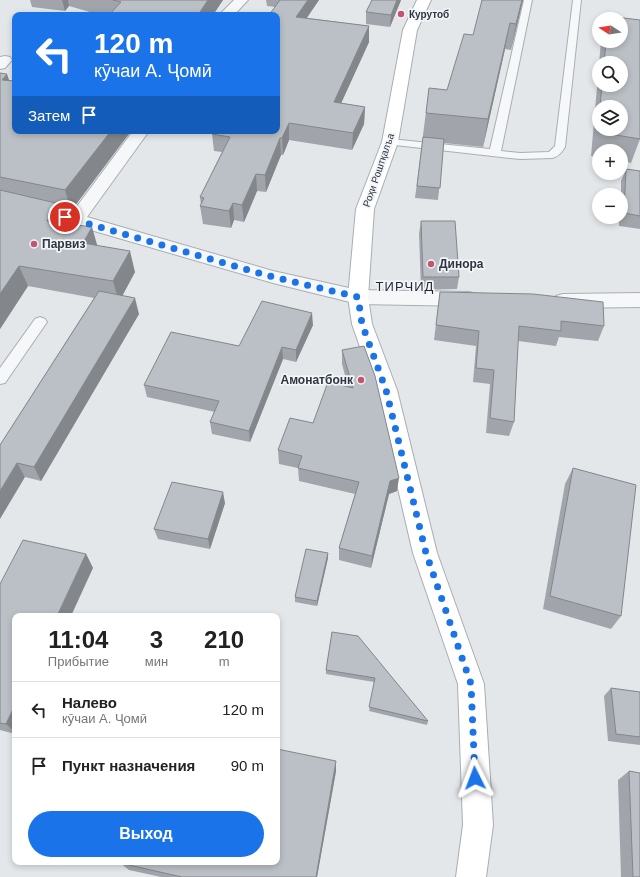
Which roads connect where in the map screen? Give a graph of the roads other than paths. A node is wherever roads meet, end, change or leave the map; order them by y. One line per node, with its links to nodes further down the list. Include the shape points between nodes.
1 (241, 0): 5 (street)
2 (424, 0): 9 (main road, Роҳи Роштқалъа, via 410,30)
3 (528, 0): 10 (lane)
4 (577, 0): 10 (lane, via 560,147 552,155 520,156)
5 (229, 12)
6 (0, 59): 7 (street, via 5,60)
7 (0, 65)
8 (139, 134): 12 (street)
9 (390, 142): 10 (lane); 13 (main road, Роҳи Роштқалъа, via 365,209)
10 (496, 153)
11 (0, 203): 12 (street)
12 (76, 220): 13 (street, via 273,277)
13 (358, 297): 14 (street); 19 (main road, Роҳи Роштқалъа, via 362,324 386,390 426,553 471,684 478,825)
14 (485, 300)
15 (640, 300): 16 (street)
16 (547, 301)
17 (40, 322): 18 (lane)
18 (0, 379)
19 (471, 877)

